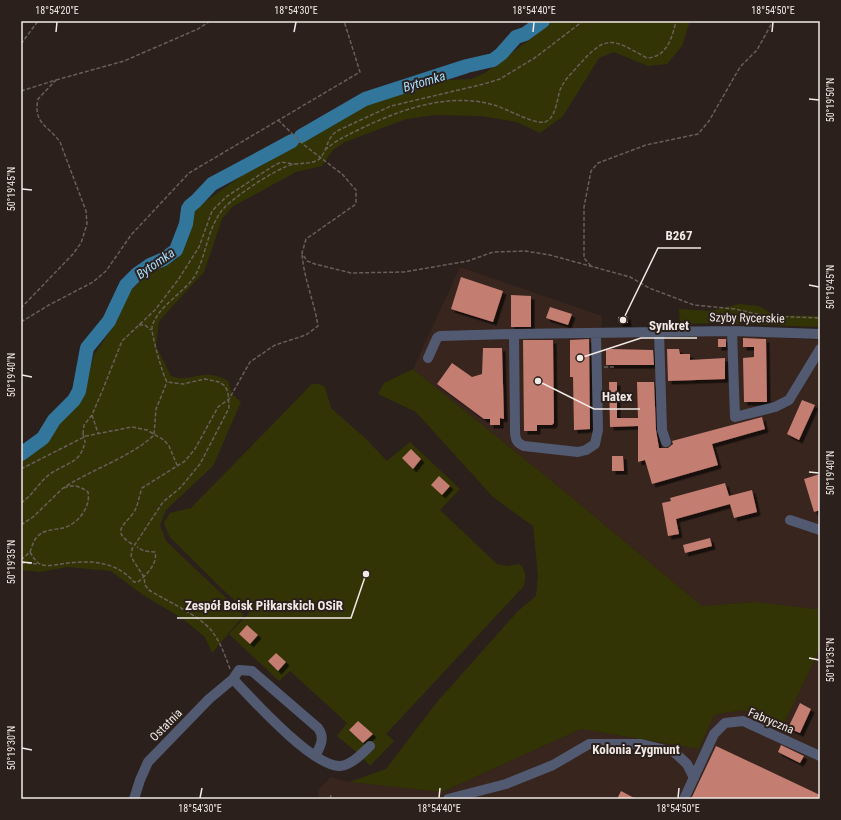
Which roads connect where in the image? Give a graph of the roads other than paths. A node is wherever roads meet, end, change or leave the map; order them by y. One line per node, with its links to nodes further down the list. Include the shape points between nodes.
1 (732, 331): 2 (street, Szyby Rycerskie); 5 (street, Szyby Rycerskie); 6 (street, via 735,417 775,407 789,400)
2 (659, 332): 3 (street, Szyby Rycerskie); 8 (street, via 662,430)
3 (599, 333): 4 (street, Szyby Rycerskie); 4 (street, via 597,438 590,449 578,452 524,446 516,441)
4 (514, 334): 7 (street, Szyby Rycerskie, via 440,336)
5 (820, 334)
6 (820, 349)
7 (428, 358)
8 (666, 442)
9 (790, 520): 10 (street)
10 (820, 530)
11 (233, 679): 13 (street, via 278,726); 13 (street, Ostatnia, via 239,670 252,671 318,728 322,738); 16 (street, Ostatnia, via 148,762)
12 (370, 746): 13 (street, via 347,764 338,766)
13 (315, 756)
14 (820, 756): 15 (street, Fabryczna, via 743,721 725,723 714,734)
15 (694, 778): 17 (street, via 687,764 674,752 641,744 589,744 553,766 506,784); 18 (street, Fabryczna)
16 (134, 799)
17 (448, 799)
18 (684, 799)

